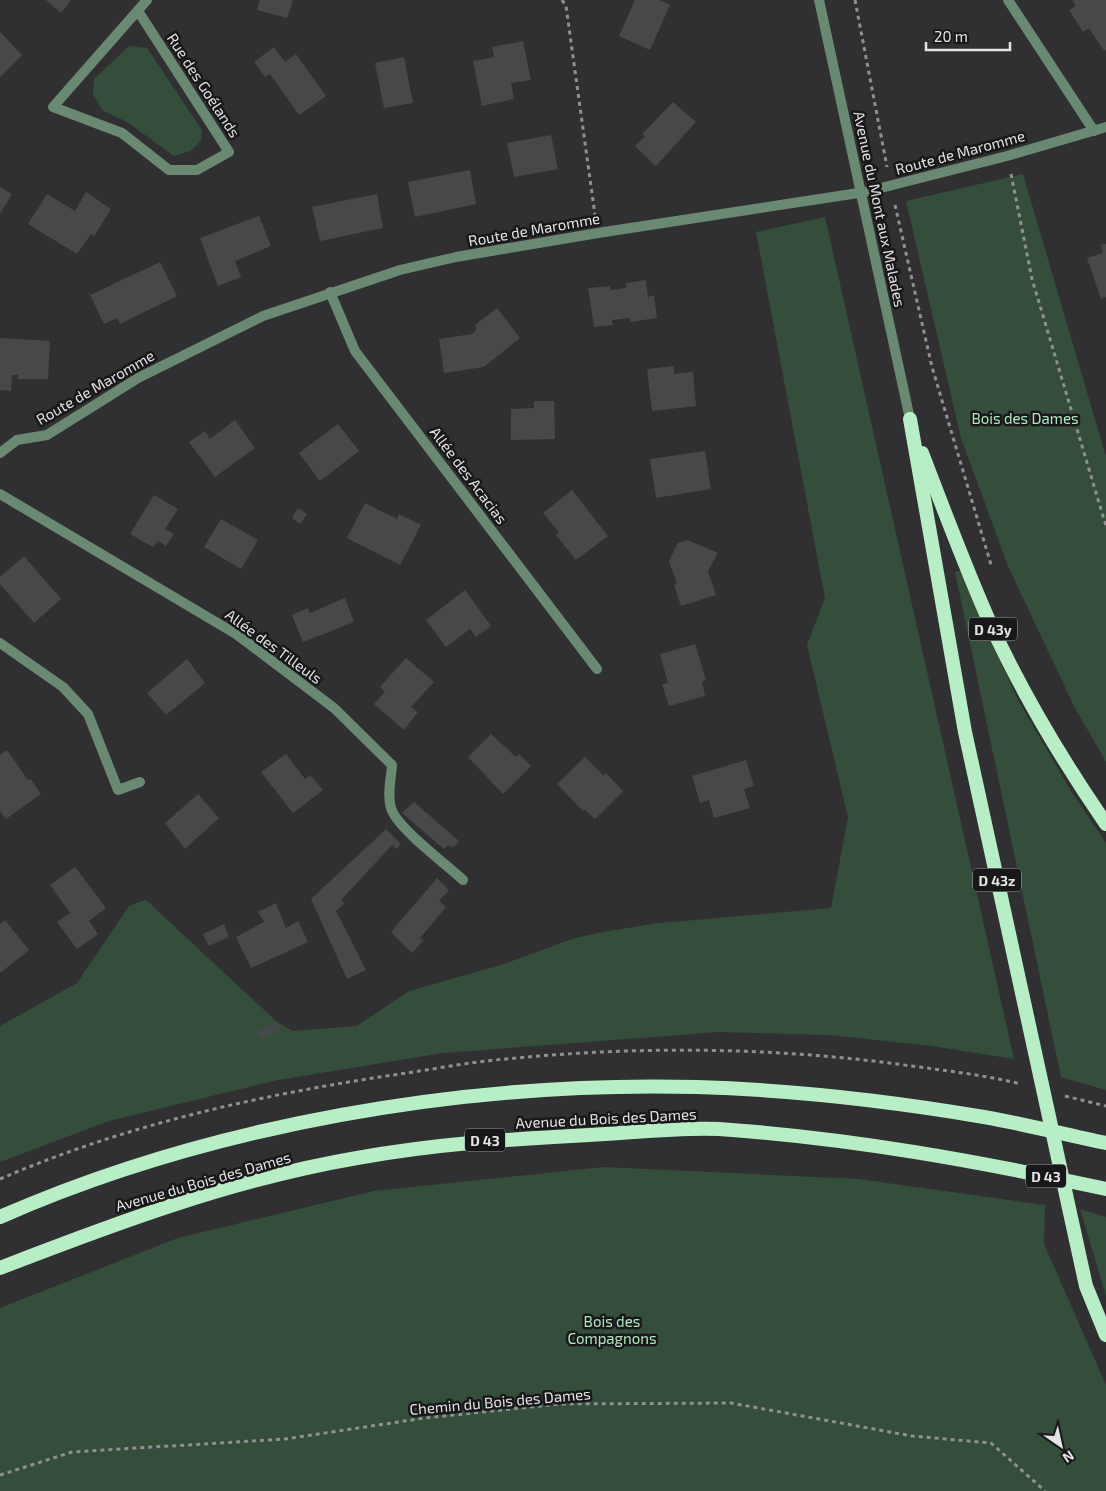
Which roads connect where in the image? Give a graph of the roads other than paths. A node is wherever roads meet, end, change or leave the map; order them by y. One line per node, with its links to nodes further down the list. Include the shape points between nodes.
1 (147, 0): 4 (street, Rue des Goélands)
2 (1008, 0): 6 (street)
3 (819, 2): 8 (street, Avenue du Mont aux Malades / D 43y)
4 (138, 11): 4 (street, Rue des Goélands, via 53,107 122,133 169,170 198,170 230,152)
5 (1106, 127): 6 (street, Route de Maromme)
6 (1094, 131): 7 (street, Route de Maromme, via 865,192 456,257)
7 (330, 292): 9 (street, Route de Maromme, via 262,316 138,378 47,435 17,440); 12 (street, Allée des Acacias, via 355,351)
8 (910, 419): 14 (highway, D 43y, via 960,553 991,624 1035,711); 20 (highway, D 43z, via 965,732 1086,1286)
9 (0, 453)
10 (0, 494): 15 (street, Allée des Tilleuls, via 236,634 334,708 392,765 391,810 406,830)
11 (0, 643): 13 (street, via 63,686 88,714 118,790)
12 (597, 669)
13 (140, 782)
14 (1106, 824)
15 (463, 880)
16 (1106, 1143): 18 (highway, Avenue du Bois des Dames, via 985,1117 842,1097 698,1087 593,1088 489,1095 332,1117 212,1144 109,1175)
17 (1106, 1189): 19 (highway, Avenue du Bois des Dames / D 43, via 985,1163 855,1143 716,1129 485,1140 356,1158 235,1186 114,1224)
18 (0, 1216)
19 (0, 1268)
20 (1106, 1335)

